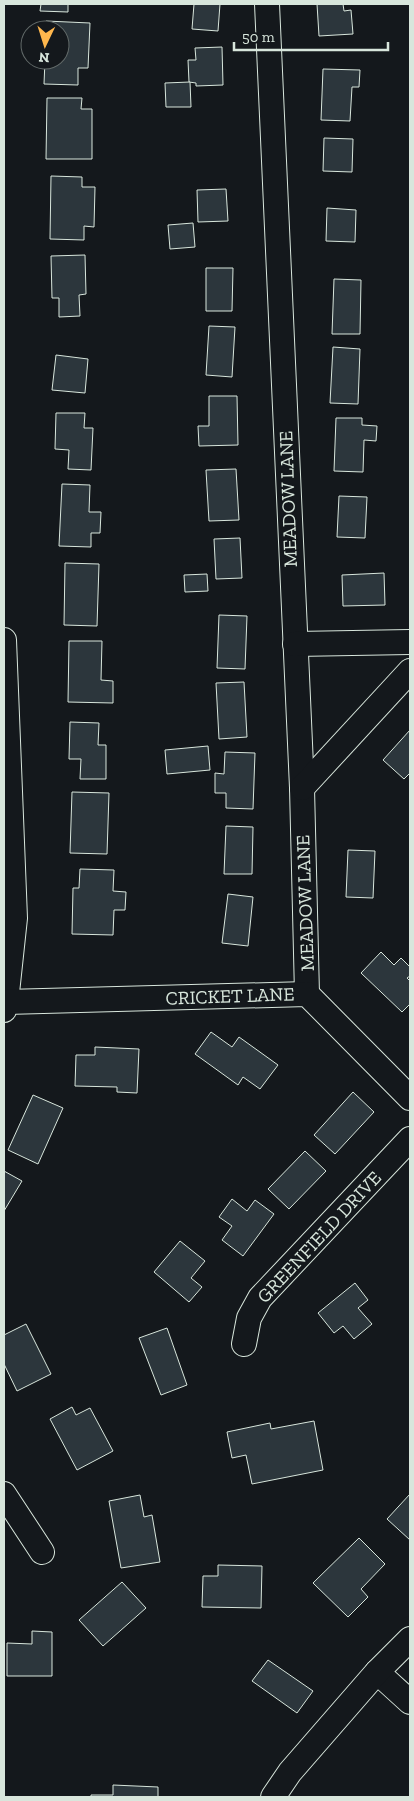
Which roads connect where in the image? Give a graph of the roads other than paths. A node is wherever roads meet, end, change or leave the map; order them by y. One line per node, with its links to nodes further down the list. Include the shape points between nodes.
1 (267, 4): 4 (street, MEADOW LANE)
2 (4, 640): 8 (street, via 15,918)
3 (410, 642): 4 (street)
4 (295, 644): 6 (street, MEADOW LANE)
5 (410, 671): 6 (street)
6 (302, 788): 7 (street, MEADOW LANE)
7 (307, 994): 8 (street, CRICKET LANE); 9 (street, CRICKET LANE)
8 (5, 1006)
9 (410, 1098)
10 (410, 1139): 11 (street, GREENFIELD DRIVE, via 260,1298 249,1318)
11 (244, 1344)
12 (4, 1494): 13 (street)
13 (42, 1552)
14 (410, 1639): 15 (street)
15 (377, 1672): 16 (street); 17 (street, via 290,1772)
16 (410, 1702)
17 (273, 1797)

